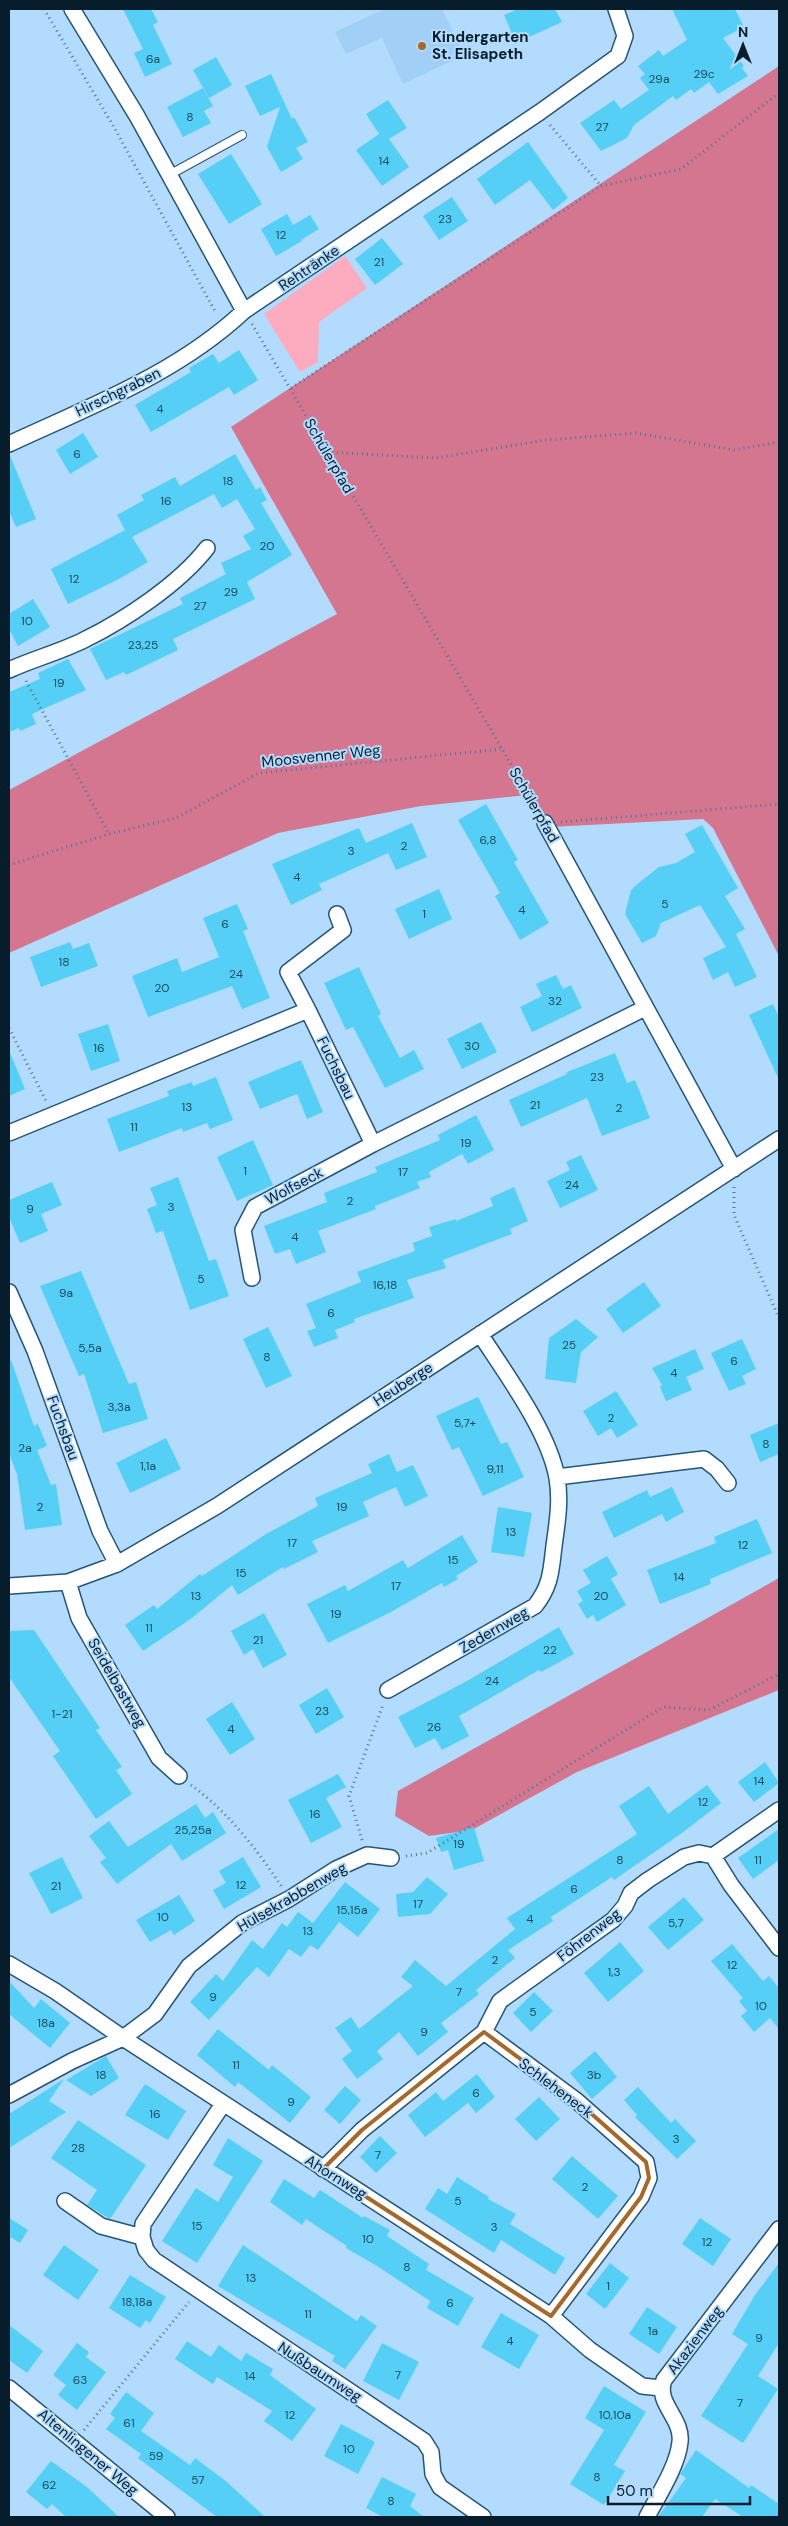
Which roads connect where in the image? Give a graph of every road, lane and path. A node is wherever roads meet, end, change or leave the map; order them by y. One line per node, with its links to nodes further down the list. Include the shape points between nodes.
1 (44, 9): 10 (path, via 115,129)
2 (72, 9): 7 (street)
3 (616, 9): 5 (street, Rehtränke, via 625,36 618,56)
4 (779, 93): 8 (path, via 681,169)
5 (540, 112): 8 (path); 9 (street, Rehtränke)
6 (242, 135): 7 (lane)
7 (169, 175): 9 (street)
8 (601, 186): 11 (path)
9 (244, 311): 10 (street, Hirschgraben); 11 (path, Schülerpfad)
10 (225, 329): 13 (street, Hirschgraben, via 152,378)
11 (291, 388): 14 (path, Schülerpfad)
12 (779, 442): 14 (path, via 734,450 636,434 546,440 435,458)
13 (9, 444)
14 (326, 452): 17 (path, Schülerpfad)
15 (206, 548): 16 (street, via 147,602 84,640)
16 (13, 668): 20 (path)
17 (502, 749): 19 (path, Schülerpfad); 20 (path, Moosvenner Weg, via 259,773 176,818)
18 (779, 804): 19 (path)
19 (545, 823): 23 (street, Schülerpfad)
20 (109, 834): 21 (path, Moosvenner Weg)
21 (9, 865)
22 (336, 914): 24 (street, Fuchsbau, via 343,930 288,972)
23 (645, 1008): 29 (street); 30 (street, Schülerpfad)
24 (308, 1010): 26 (street); 29 (street, Fuchsbau)
25 (9, 1028): 26 (path)
26 (52, 1113): 27 (street)
27 (9, 1133)
28 (779, 1140): 30 (street, Heuberge)
29 (373, 1144): 31 (street, Wolfseck, via 255,1207 244,1230)
30 (734, 1169): 33 (path, via 734,1215); 34 (street, Heuberge)
31 (252, 1278)
32 (9, 1292): 37 (street, Fuchsbau, via 35,1352 100,1531)
33 (779, 1318)
34 (480, 1334): 35 (street, Zedernweg, via 531,1416 550,1452); 37 (street, Heuberge, via 217,1506)
35 (557, 1478): 36 (street, via 704,1459); 41 (street, Zedernweg, via 559,1504 546,1593 535,1606)
36 (728, 1483)
37 (117, 1564): 38 (street, Heuberge)
38 (68, 1582): 39 (street, Heuberge); 42 (street, Seidelbastweg, via 79,1618 159,1758)
39 (9, 1586)
40 (779, 1674): 46 (path, via 709,1710 663,1707 426,1853)
41 (388, 1690): 44 (path, via 349,1796)
42 (179, 1776): 47 (path, via 205,1795 262,1856)
43 (779, 1810): 45 (street)
44 (367, 1855): 46 (street); 47 (street, Hülsekrabbenweg, via 336,1869)
45 (713, 1856): 48 (street); 50 (street, Föhrenweg, via 699,1853 684,1857 631,1892 625,1906 613,1920 500,2001)
46 (391, 1858)
47 (289, 1899): 51 (street, Hülsekrabbenweg, via 242,1923 189,1966 155,2014)
48 (779, 1948)
49 (9, 1964): 51 (street, Ahornweg, via 55,1991)
50 (484, 2032): 54 (street, via 362,2130); 59 (street, Schleheneck, via 577,2101 646,2162 649,2178 641,2197)
51 (122, 2038): 52 (street, Hülsekrabbenweg); 53 (street, Ahornweg)
52 (9, 2095)
53 (223, 2104): 54 (street, Ahornweg); 57 (street, via 143,2224)
54 (323, 2169): 59 (street, Ahornweg)
55 (65, 2201): 57 (street, via 101,2226)
56 (779, 2229): 61 (street, Akazienweg)
57 (142, 2237): 58 (street, Nußbaumweg, via 154,2260)
58 (198, 2291): 62 (path); 64 (street, Nußbaumweg, via 424,2441 431,2452 433,2474 440,2487)
59 (551, 2316): 61 (street, Ahornweg, via 590,2350 642,2386)
60 (9, 2388): 62 (street, Altenlingener Weg)
61 (661, 2388): 65 (street, Akazienweg, via 664,2400 679,2425 680,2441 677,2457)
62 (74, 2442): 63 (street, Altenlingener Weg)
63 (167, 2517)
64 (483, 2517)
65 (647, 2517)

